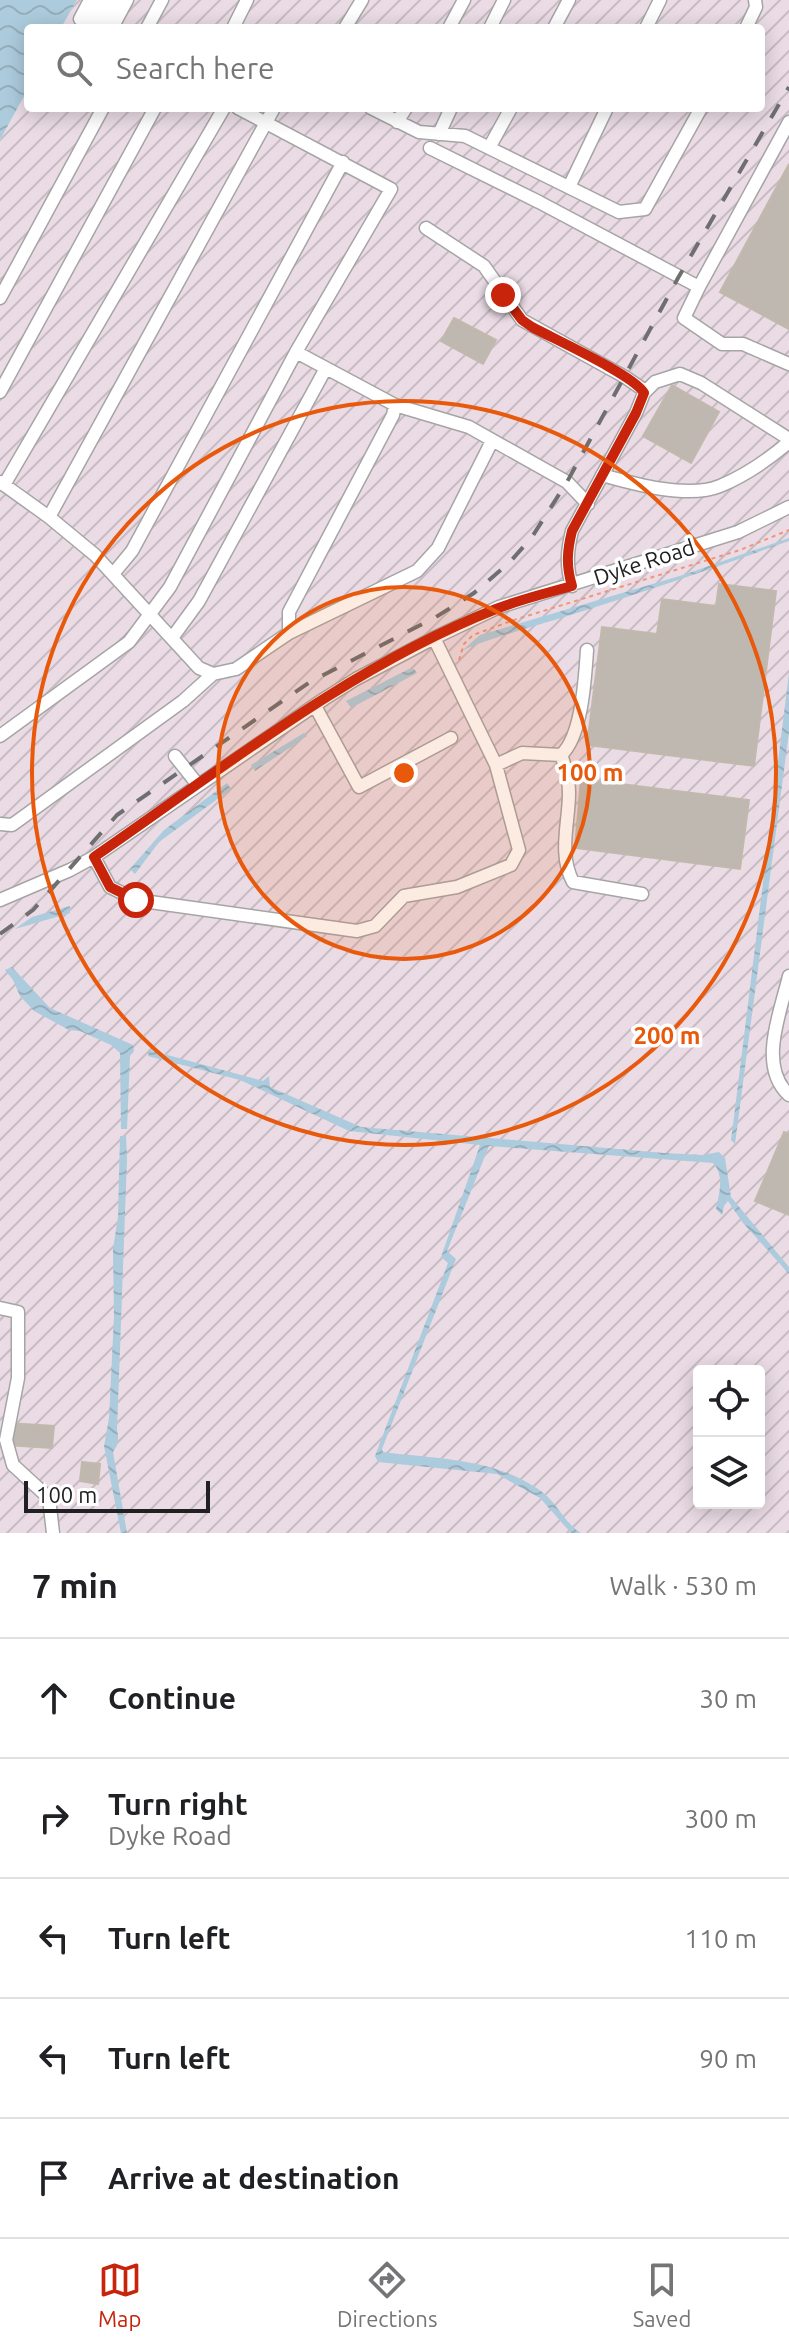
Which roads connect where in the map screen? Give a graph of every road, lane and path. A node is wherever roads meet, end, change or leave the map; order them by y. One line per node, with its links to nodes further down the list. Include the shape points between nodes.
1 (90, 0): 13 (street, via 80,19)
2 (103, 0): 14 (street)
3 (116, 0): 15 (street)
4 (127, 0): 16 (street)
5 (162, 0): 17 (street)
6 (247, 0): 18 (street)
7 (362, 0): 19 (street)
8 (464, 0): 20 (street)
9 (504, 0): 21 (street)
10 (569, 0): 22 (street)
11 (660, 0): 23 (street)
12 (755, 0): 24 (street)
13 (89, 24)
14 (96, 24)
15 (97, 24)
16 (114, 24)
17 (149, 24)
18 (235, 24)
19 (347, 24)
20 (451, 24)
21 (492, 24)
22 (556, 24)
23 (648, 24)
24 (748, 24)
25 (101, 112): 46 (street)
26 (153, 112): 50 (street)
27 (222, 112): 56 (street)
28 (247, 112): 36 (street)
29 (272, 112): 36 (street)
30 (378, 112): 37 (street)
31 (403, 112): 37 (street)
32 (449, 112): 39 (street)
33 (509, 112): 41 (street)
34 (605, 112): 43 (street)
35 (699, 112): 43 (street, via 645,209 619,212)
36 (268, 122): 42 (street); 59 (street)
37 (397, 122): 39 (street)
38 (789, 122): 45 (street)
39 (439, 134): 41 (street, via 465,136)
40 (430, 148): 45 (street)
41 (489, 148): 43 (street)
42 (343, 162): 47 (street, via 391,189); 61 (street, via 132,551)
43 (569, 187)
44 (426, 228): 51 (street, via 484,266 522,320)
45 (699, 287): 48 (street, via 684,318 722,344 743,344)
46 (0, 298)
47 (296, 352): 49 (street); 63 (street)
48 (789, 364)
49 (326, 368): 52 (street); 65 (street, via 199,601)
50 (0, 392)
51 (644, 393): 54 (street, via 655,382 680,374); 55 (street)
52 (395, 405): 53 (street, via 469,427); 64 (street, via 289,612)
53 (492, 441): 57 (street, via 567,482); 64 (street, via 438,548 417,571)
54 (789, 441): 55 (street, via 718,487 692,491)
55 (602, 475): 57 (street)
56 (2, 483): 59 (street)
57 (588, 504): 62 (street, via 567,552)
58 (789, 507): 62 (street, Dyke Road, via 738,532)
59 (49, 517): 61 (street)
60 (789, 530): 68 (path, via 473,635 459,662)
61 (113, 574): 63 (street)
62 (572, 586): 66 (street, Dyke Road, via 499,607)
63 (151, 615): 65 (street); 71 (street, via 129,642)
64 (289, 633): 69 (street, via 236,669)
65 (172, 638): 69 (street, via 199,668)
66 (434, 638): 68 (street); 70 (street, Dyke Road)
67 (587, 650): 73 (street, via 577,720 569,748)
68 (448, 668): 75 (street)
69 (213, 674): 77 (street, via 12,825)
70 (315, 706): 72 (street, via 359,787); 76 (street, Dyke Road)
71 (0, 736)
72 (451, 738)
73 (561, 755): 75 (street, via 522,753); 79 (street, via 569,794 566,868 573,882)
74 (175, 756): 76 (street)
75 (496, 765): 78 (street, via 519,850 511,865 457,887 404,896 375,926 357,931 136,900 110,887)
76 (198, 785): 78 (street, Dyke Road)
77 (0, 824)
78 (94, 857): 80 (street, Dyke Road)
79 (642, 894)
80 (0, 900)
81 (789, 976): 82 (street, via 772,1062)
82 (789, 1095)
83 (0, 1308): 84 (street, via 18,1312 18,1378 6,1440 13,1465 49,1498)
84 (53, 1533)

